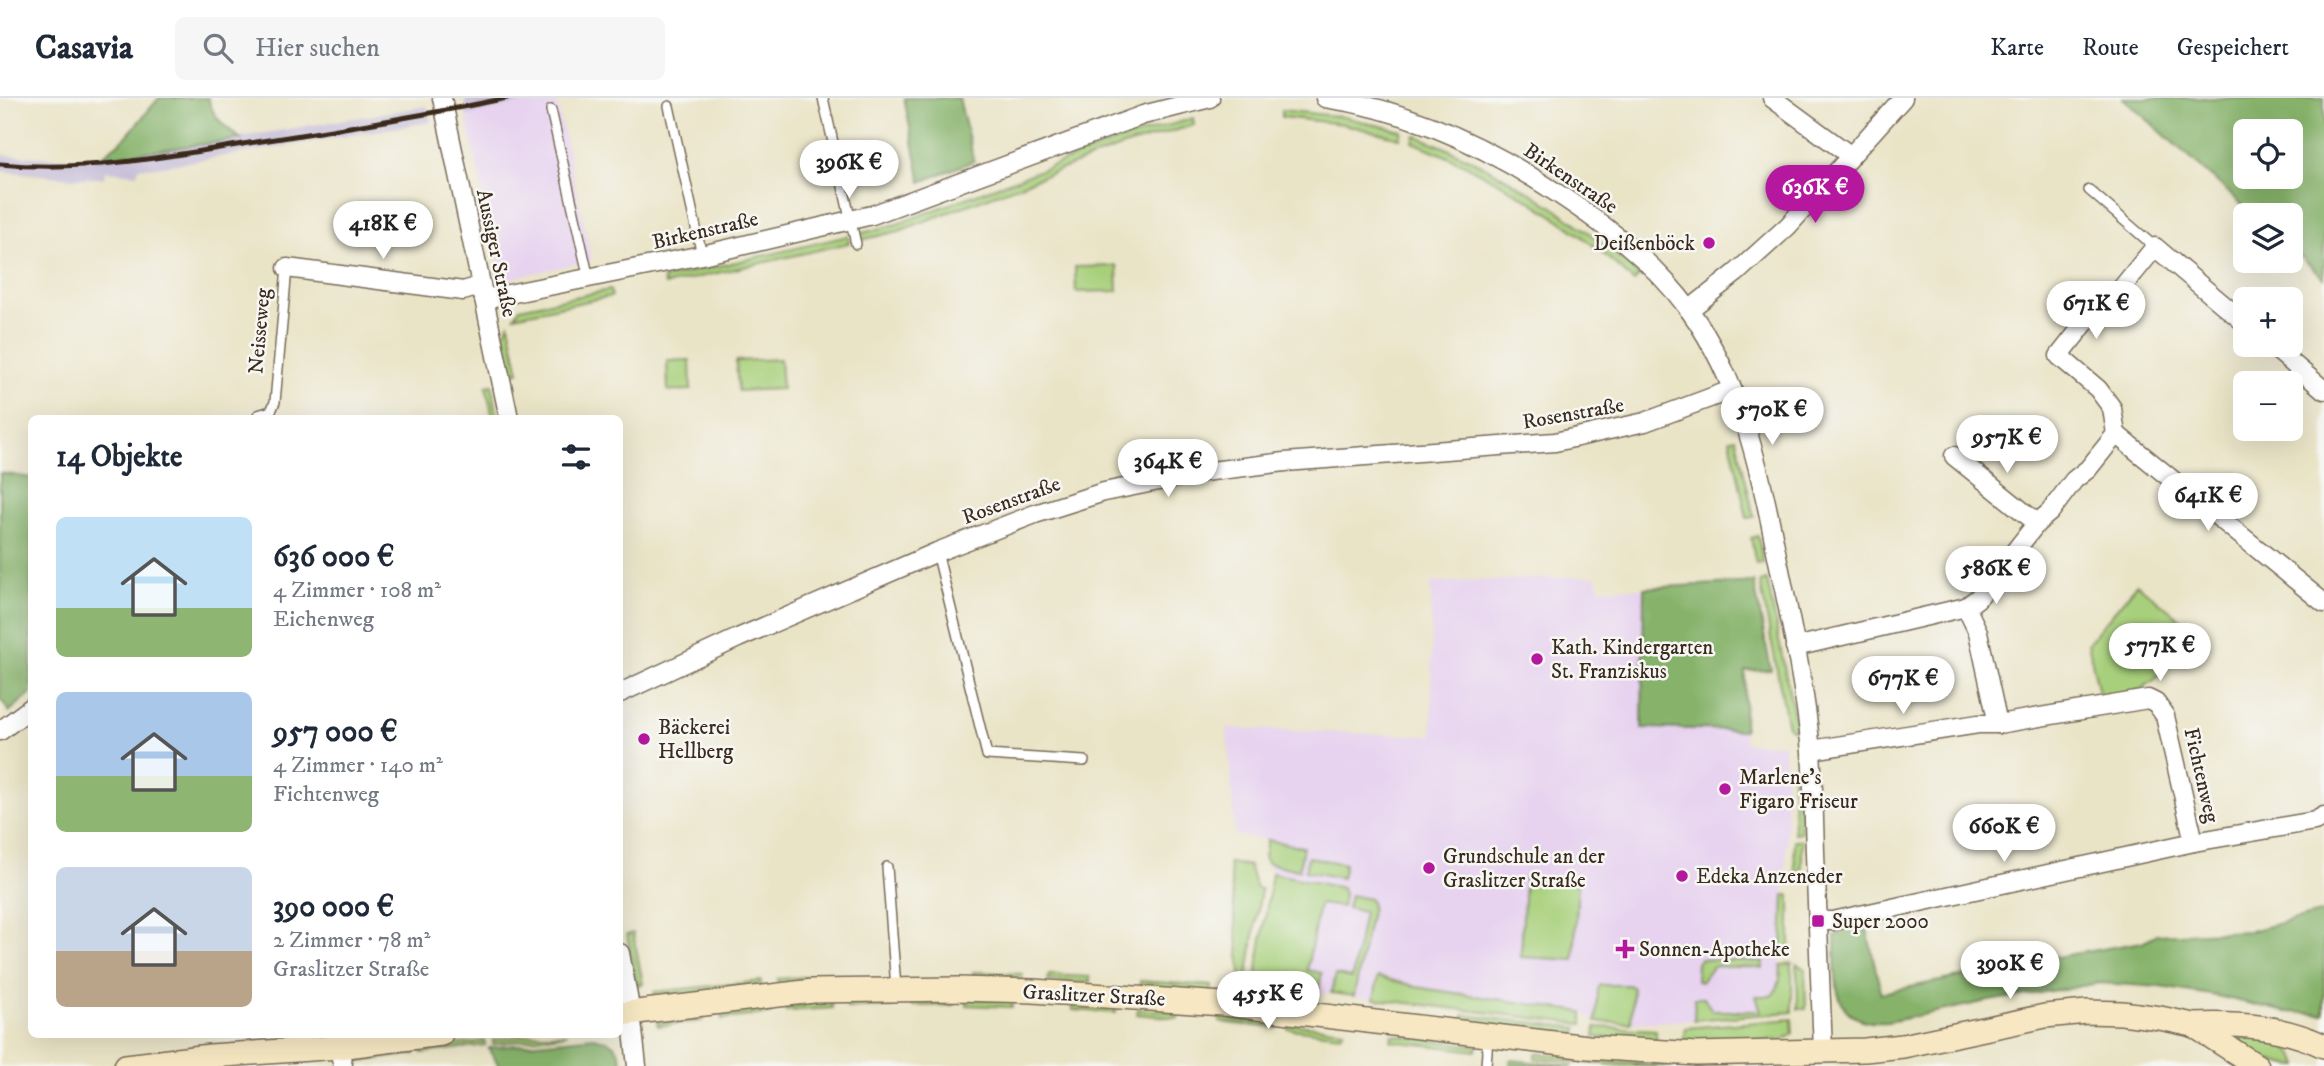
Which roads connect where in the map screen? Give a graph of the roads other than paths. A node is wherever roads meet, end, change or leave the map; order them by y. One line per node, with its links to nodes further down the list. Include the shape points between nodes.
1 (442, 98): 17 (street, Aussiger Straße)
2 (823, 98): 11 (lane)
3 (1210, 98): 11 (street, Birkenstraße, via 1143,115 892,209)
4 (1325, 98): 18 (street, Birkenstraße, via 1413,118 1510,164 1624,242)
5 (1772, 98): 9 (street)
6 (1903, 98): 9 (street)
7 (669, 106): 14 (lane)
8 (551, 110): 16 (lane)
9 (1851, 156): 18 (street, via 1788,226)
10 (2089, 190): 13 (lane)
11 (850, 220): 12 (lane); 14 (street, Birkenstraße)
12 (856, 244)
13 (2155, 247): 19 (street); 25 (street, via 2116,295 2099,305 2059,356 2098,388 2112,408)
14 (702, 255): 16 (street, Birkenstraße)
15 (287, 268): 17 (street, Neisseweg); 23 (lane, Neisseweg, via 275,402 271,411)
16 (589, 279): 17 (street, Birkenstraße)
17 (482, 293): 24 (street, Aussiger Straße)
18 (1689, 310): 21 (street, Birkenstraße)
19 (2233, 313)
20 (2285, 357): 22 (street)
21 (1731, 390): 28 (street, Rosenstraße, via 1645,422 1555,442 1285,462 1138,485 1067,503); 31 (street, Birkenstraße, via 1756,459)
22 (2324, 390)
23 (258, 415)
24 (508, 415)
25 (2116, 434): 27 (street); 29 (street)
26 (1954, 456): 27 (street)
27 (2037, 523): 30 (street)
28 (937, 552): 32 (street, Rosenstraße); 37 (lane, via 987,755)
29 (2324, 603)
30 (1966, 607): 31 (street); 34 (street, via 1978,632)
31 (1795, 647): 36 (street, Birkenstraße)
32 (623, 692)
33 (28, 710): 35 (street)
34 (1998, 724): 36 (street); 39 (street, Fichtenweg, via 2134,700 2156,703 2165,716)
35 (0, 731)
36 (1811, 750): 41 (street, Birkenstraße)
37 (1084, 761)
38 (2324, 816): 39 (street, Fichtenweg)
39 (2194, 842): 41 (street)
40 (887, 867): 43 (lane)
41 (1818, 921): 50 (street, Birkenstraße)
42 (623, 989): 44 (street)
43 (896, 990): 44 (street, Graslitzer Straße, via 813,991); 46 (street, Graslitzer Straße, via 1154,998)
44 (625, 1013): 54 (street)
45 (2193, 1025): 48 (street, Graslitzer Straße, via 2234,1023 2278,1030); 50 (street, Graslitzer Straße, via 2087,1012 2045,1016 1903,1046); 52 (street, Graslitzer Straße, via 2217,1038)
46 (1488, 1035): 51 (street, Graslitzer Straße); 55 (lane)
47 (414, 1038): 49 (street)
48 (2324, 1046)
49 (339, 1049): 53 (street)
50 (1823, 1051): 51 (street, Graslitzer Straße)
51 (1696, 1060)
52 (2239, 1060): 56 (street, Graslitzer Straße)
53 (125, 1066)
54 (637, 1066)
55 (1486, 1066)
56 (2257, 1066)

